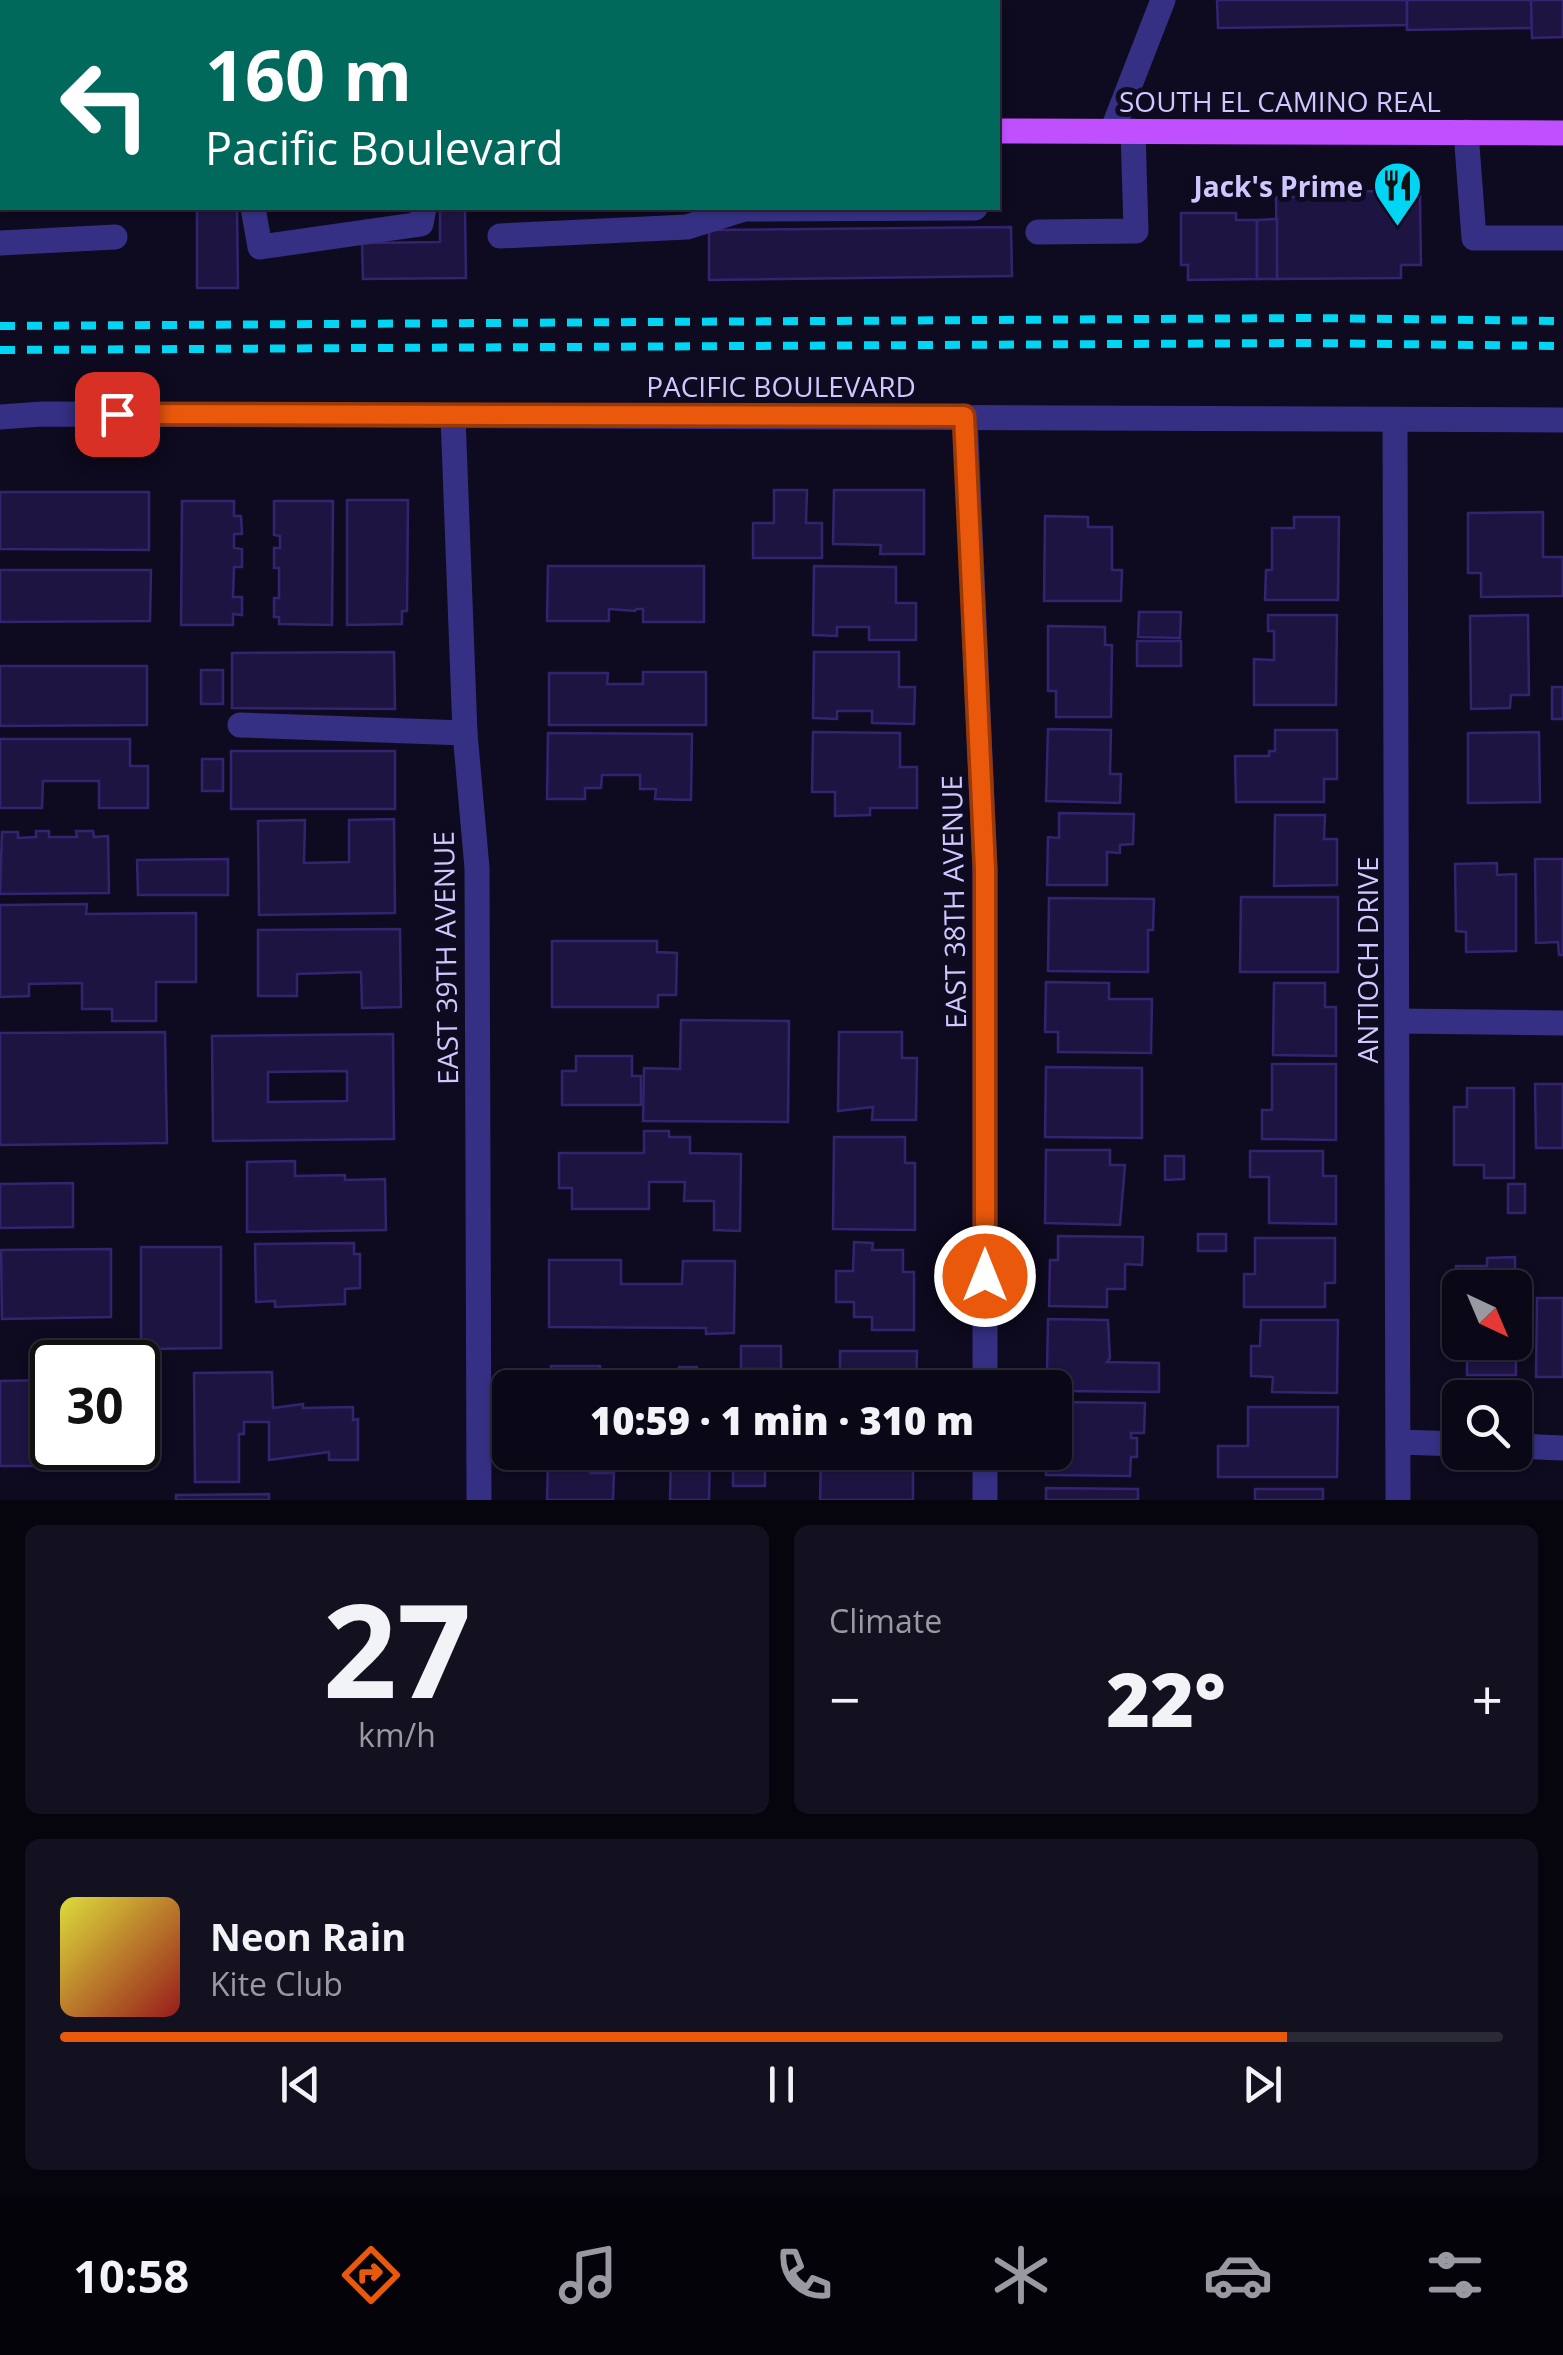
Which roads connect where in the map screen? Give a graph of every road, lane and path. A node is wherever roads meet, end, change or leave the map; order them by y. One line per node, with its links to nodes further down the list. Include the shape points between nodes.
1 (1164, 0): 3 (street)
2 (1000, 130): 3 (main road, SOUTH EL CAMINO REAL)
3 (1123, 130): 4 (main road, SOUTH EL CAMINO REAL); 10 (street, via 1136,231)
4 (1466, 132): 5 (main road, SOUTH EL CAMINO REAL); 14 (street, via 1474,238)
5 (1563, 132)
6 (253, 210): 7 (street, via 260,247 422,224)
7 (424, 210)
8 (570, 210): 11 (street)
9 (744, 210): 11 (street, via 687,228)
10 (1038, 232)
11 (569, 235): 12 (street)
12 (500, 236)
13 (115, 237): 15 (street)
14 (1563, 238)
15 (0, 243)
16 (452, 416): 17 (street, PACIFIC BOULEVARD); 18 (street, PACIFIC BOULEVARD); 22 (street, EAST 39TH AVENUE)
17 (964, 416): 19 (street, PACIFIC BOULEVARD); 25 (street, EAST 38TH AVENUE, via 985,869)
18 (0, 417)
19 (1395, 420): 20 (street, PACIFIC BOULEVARD); 23 (street, ANTIOCH DRIVE)
20 (1563, 420)
21 (240, 725): 22 (street)
22 (465, 733): 31 (street, EAST 39TH AVENUE, via 476,868)
23 (1397, 1022): 24 (street); 26 (street, ANTIOCH DRIVE)
24 (1563, 1023)
25 (985, 1370)
26 (1398, 1442): 27 (street); 33 (street, ANTIOCH DRIVE)
27 (1442, 1443)
28 (1532, 1447): 29 (street)
29 (1563, 1448)
30 (985, 1470): 32 (street)
31 (478, 1500)
32 (985, 1500)
33 (1398, 1500)

